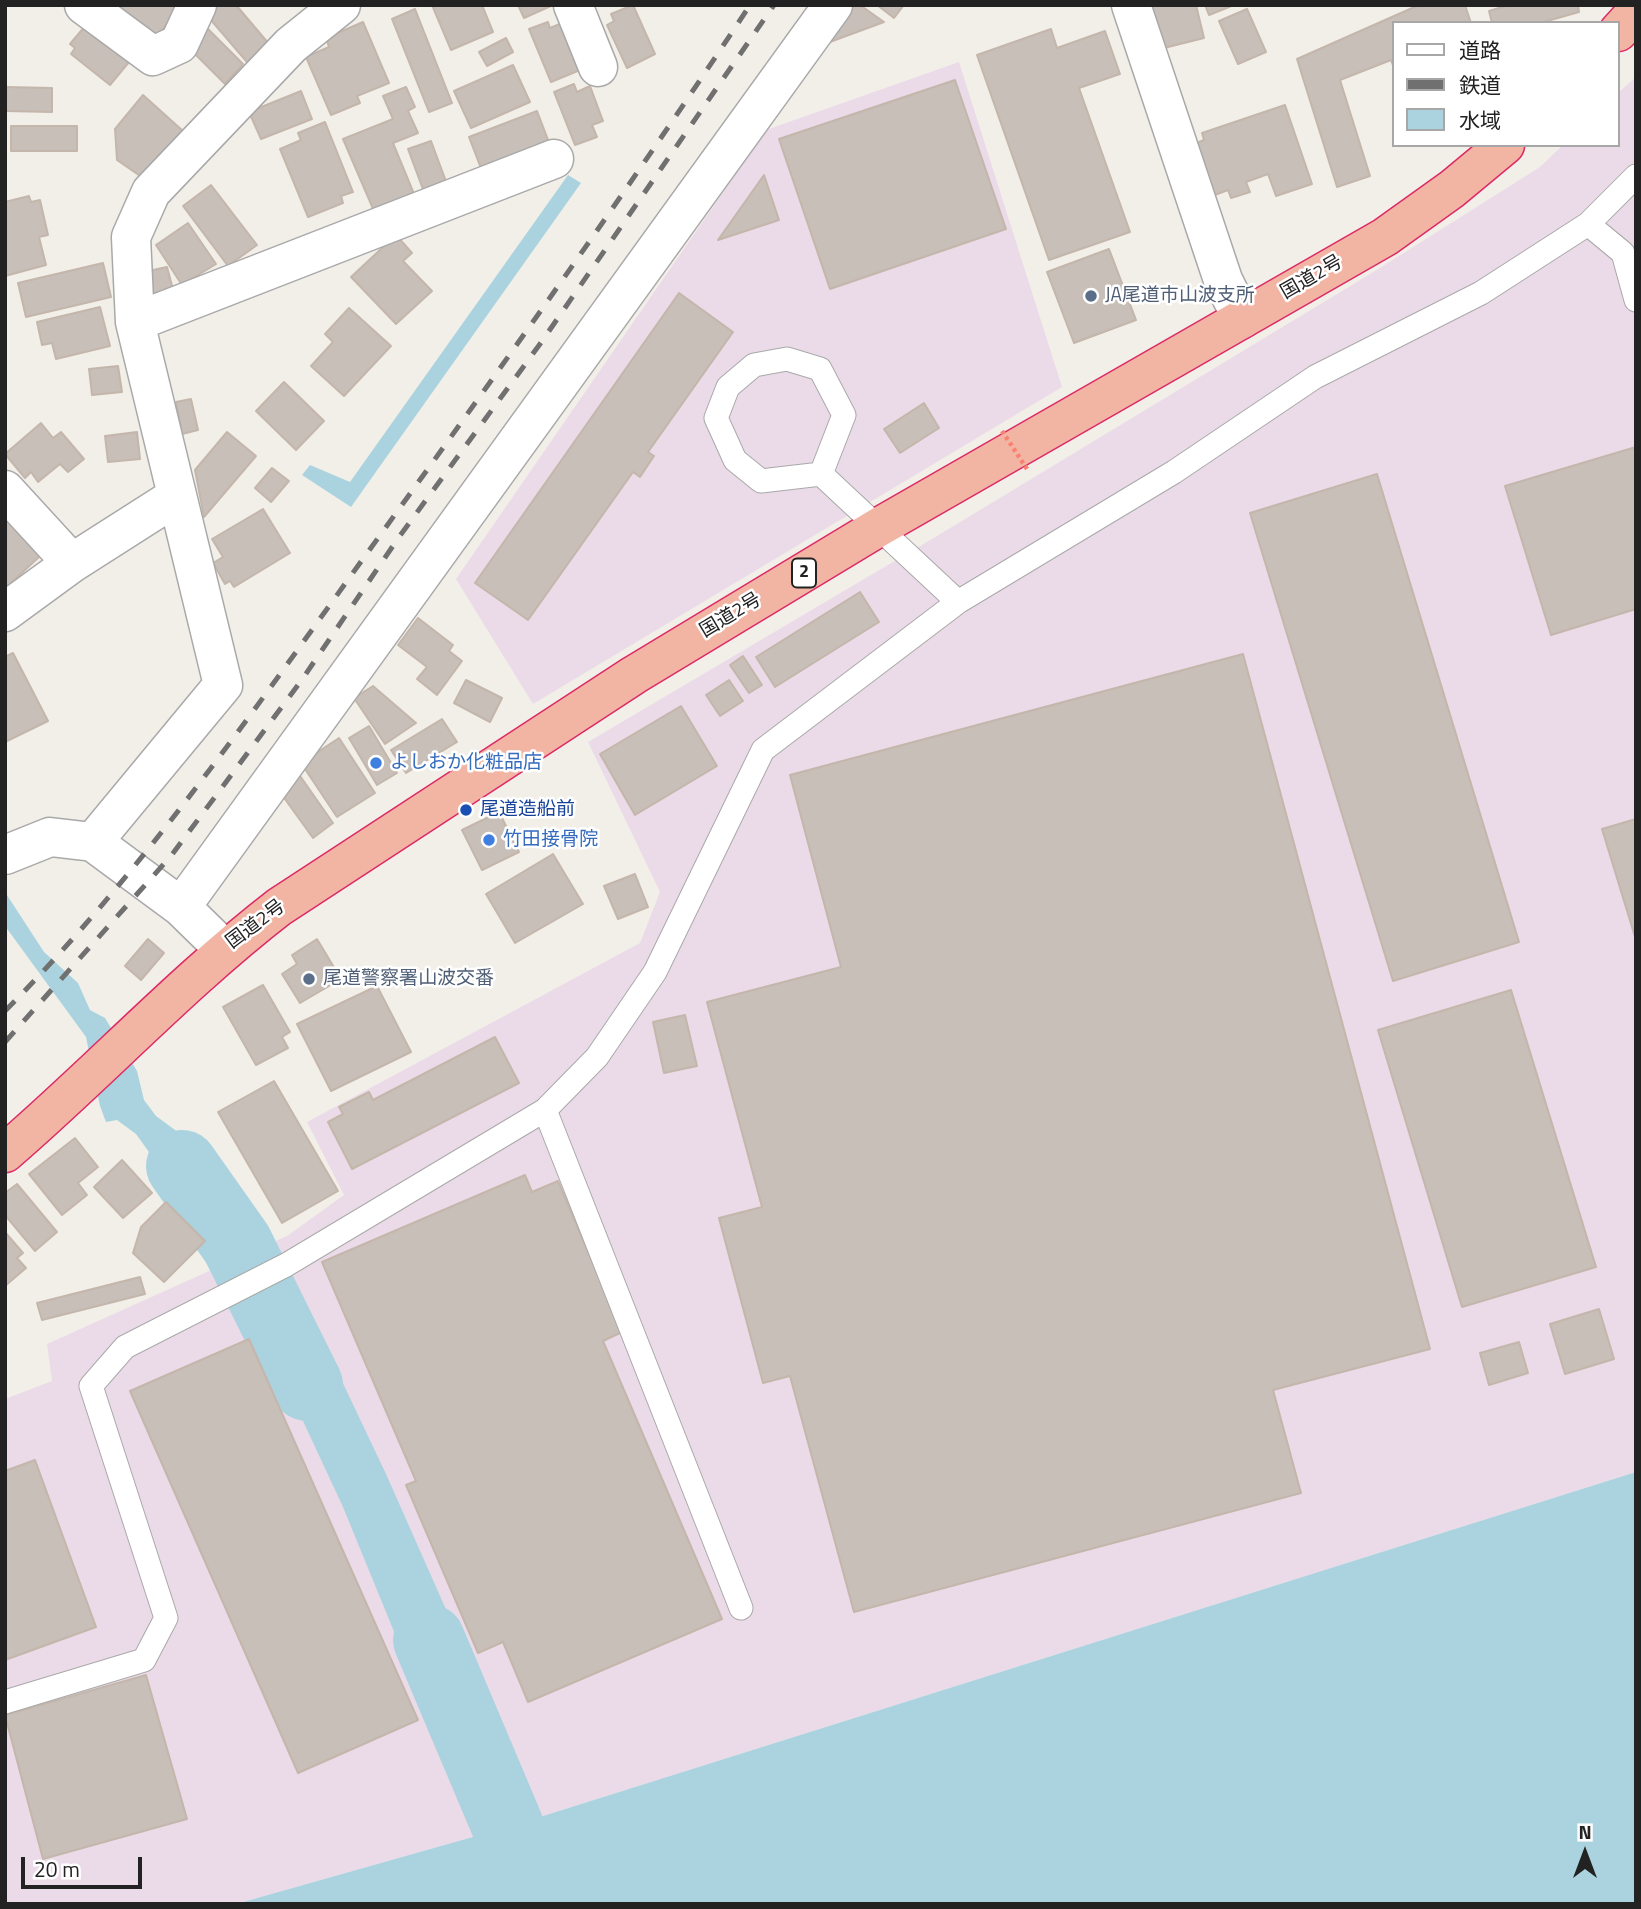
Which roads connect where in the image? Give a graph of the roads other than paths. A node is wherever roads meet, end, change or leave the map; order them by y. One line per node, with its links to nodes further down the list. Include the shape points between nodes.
1 (85, 5): 2 (street, via 153,56 179,44)
2 (197, 5)
3 (341, 5): 16 (street, via 291,45 151,192 131,237)
4 (573, 5): 9 (street)
5 (833, 5): 26 (street)
6 (1131, 5): 15 (street, via 1223,280)
7 (1636, 12): 8 (highway)
8 (1620, 30)
9 (598, 67)
10 (1503, 147): 15 (highway, 国道2号 / 2, via 1385,237)
11 (554, 159): 16 (street)
12 (1636, 176): 13 (lane)
13 (1588, 224): 14 (lane, via 1623,253); 22 (lane, via 1481,293 1315,377 1174,472)
14 (1636, 300)
15 (1242, 319): 20 (highway, 国道2号 / 2)
16 (135, 322): 19 (street)
17 (821, 474): 17 (lane, via 844,415 820,369 787,359 754,365 728,387 716,418 735,460 761,481); 20 (lane)
18 (5, 490): 21 (street)
19 (177, 496): 21 (street); 24 (street, via 223,685)
20 (879, 527): 22 (lane); 27 (highway, 国道2号 / 2, via 622,682 279,907)
21 (72, 563): 23 (street)
22 (957, 602): 28 (lane, via 763,750 655,972 597,1057)
23 (5, 612)
24 (93, 842): 25 (street, via 50,837); 26 (street)
25 (6, 855)
26 (181, 907): 27 (street)
27 (224, 949): 29 (highway, 国道2号 / 2)
28 (545, 1110): 30 (lane); 31 (lane, via 286,1265 125,1348 91,1386 166,1618 144,1660)
29 (5, 1153)
30 (741, 1608)
31 (5, 1702)

